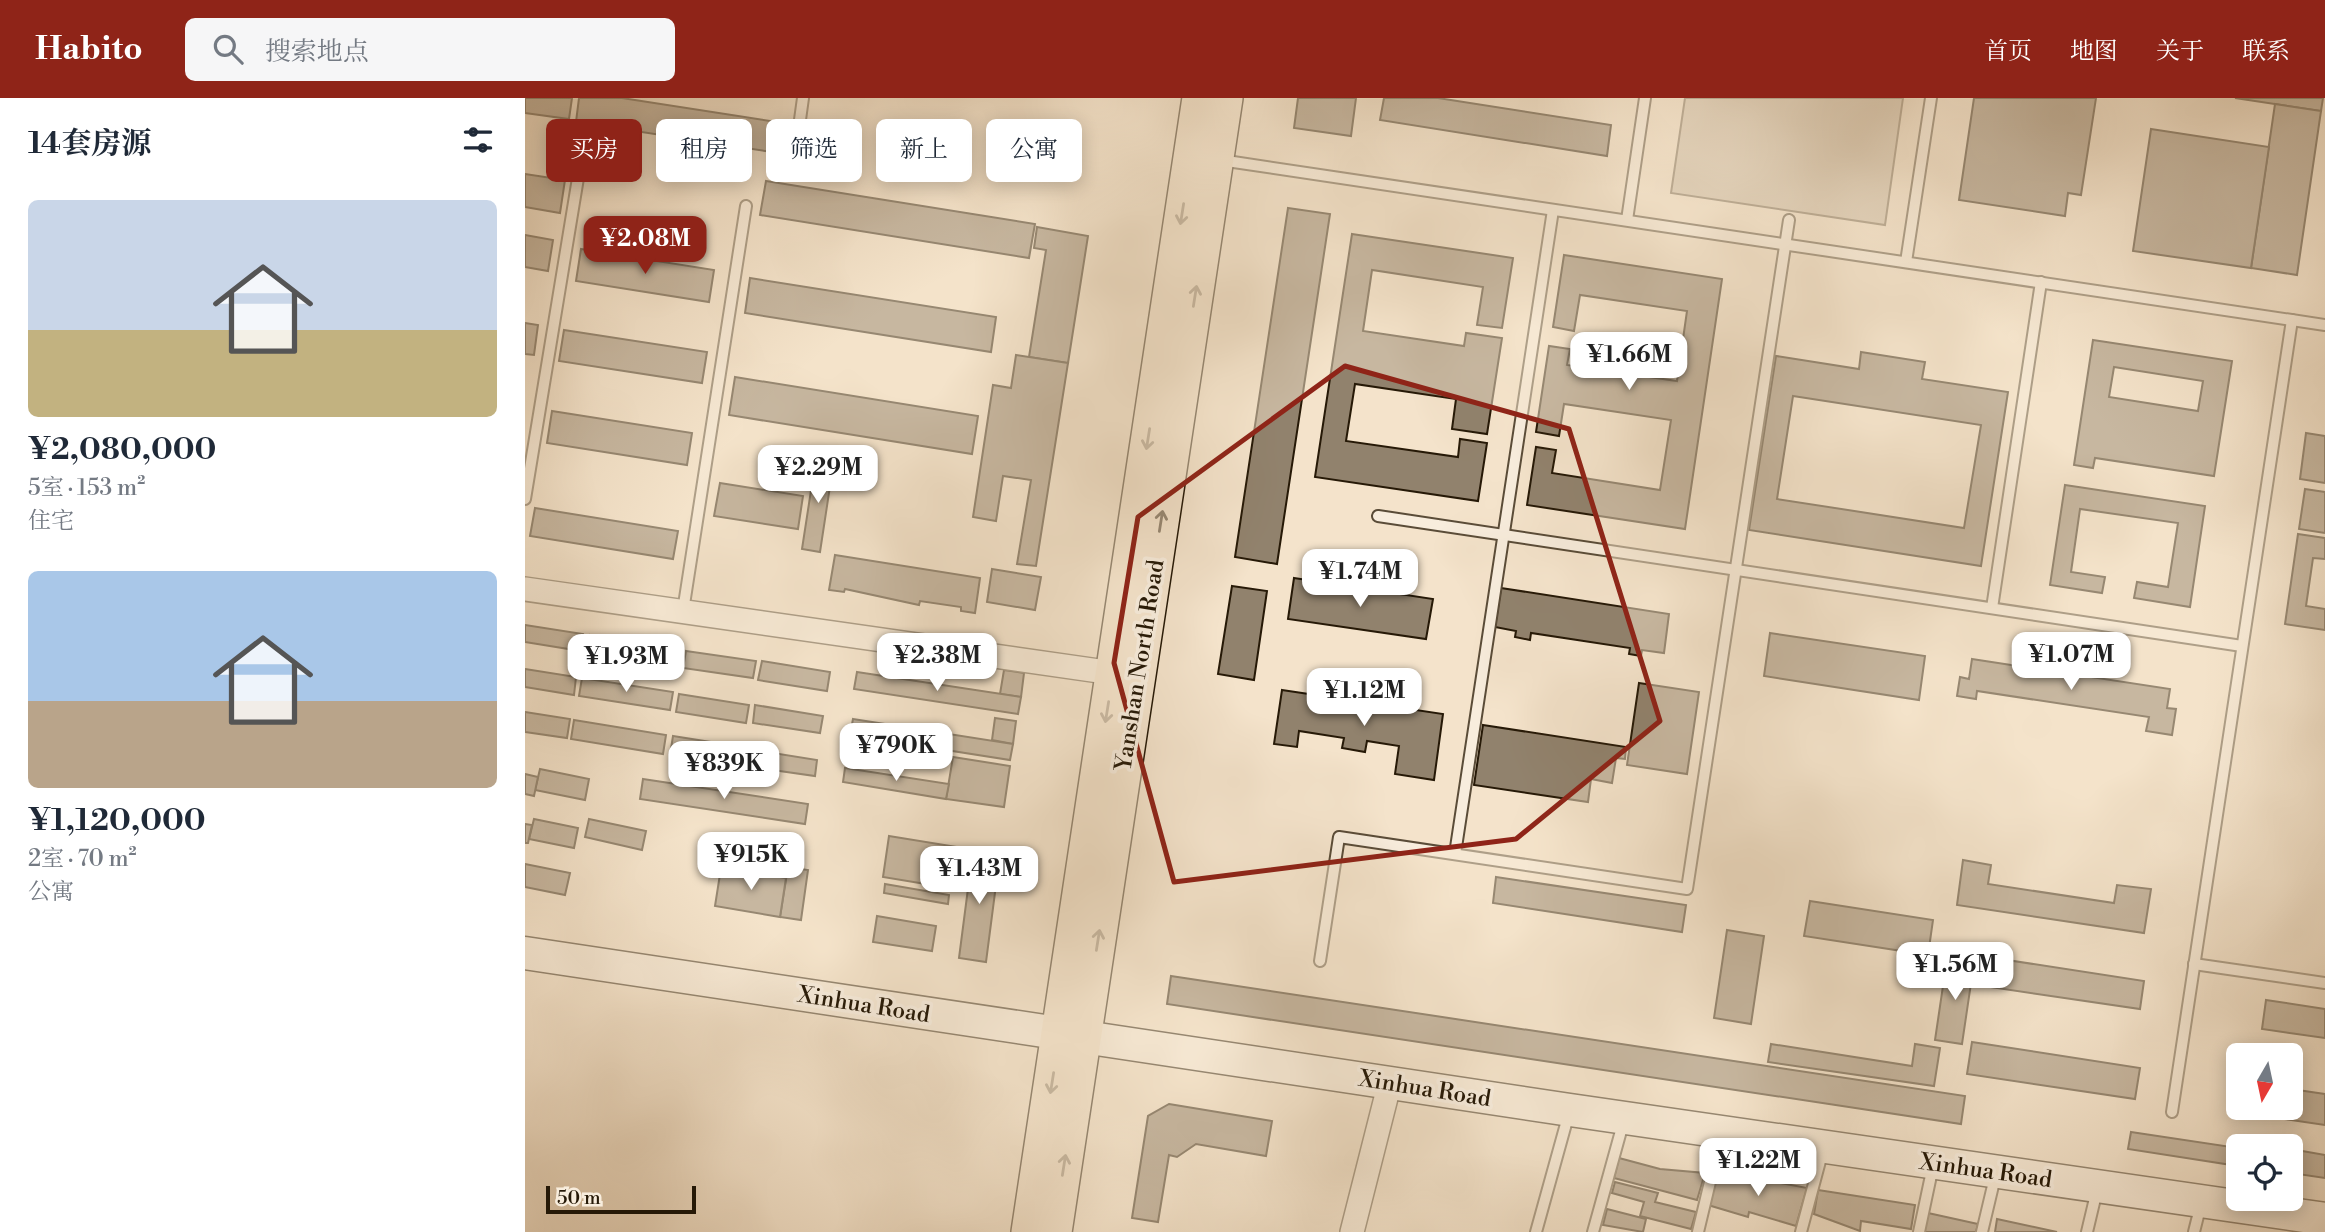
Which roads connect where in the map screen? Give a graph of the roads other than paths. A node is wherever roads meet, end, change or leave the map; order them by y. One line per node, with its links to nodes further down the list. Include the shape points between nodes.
1 (803, 98): 6 (lane)
2 (1199, 98): 26 (main road, Yanshan North Road, one-way to 26)
3 (1225, 98): 7 (main road, Yanshan North Road)
4 (1645, 98): 11 (lane)
5 (1931, 98): 14 (lane)
6 (800, 119)
7 (1216, 159): 10 (lane); 32 (main road, Yanshan North Road, one-way to 7)
8 (578, 182): 18 (lane)
9 (746, 206): 24 (lane)
10 (1553, 210): 11 (lane); 20 (lane)
11 (1627, 220): 13 (lane)
12 (1789, 220): 13 (lane)
13 (1785, 244): 14 (lane); 21 (lane)
14 (1906, 262): 15 (lane)
15 (2041, 282): 16 (lane); 23 (lane)
16 (2291, 320): 17 (lane); 25 (lane)
17 (2325, 325)
18 (525, 499)
19 (1378, 516): 20 (lane)
20 (1503, 535): 21 (lane); 27 (lane)
21 (1736, 570): 23 (lane); 27 (lane, via 1687,890)
22 (525, 589): 24 (street)
23 (1992, 608): 25 (lane)
24 (683, 611): 26 (street)
25 (2242, 646): 30 (lane)
26 (1113, 673): 32 (main road, Yanshan North Road, one-way to 32)
27 (1455, 854): 29 (lane, via 1339,837)
28 (525, 953): 32 (main road, Xinhua Road)
29 (1320, 961)
30 (2194, 964): 31 (lane); 35 (lane)
31 (2325, 983)
32 (1071, 1035): 33 (main road, Xinhua Road); 44 (main road, Yanshan North Road, one-way to 44); 45 (main road, Yanshan North Road, one-way to 32)
33 (1390, 1083): 34 (main road, Xinhua Road); 46 (street)
34 (1570, 1110): 36 (main road, Xinhua Road); 47 (lane)
35 (2172, 1112)
36 (1625, 1118): 37 (main road, Xinhua Road); 48 (lane)
37 (1722, 1132): 38 (main road, Xinhua Road); 49 (lane)
38 (1824, 1146): 39 (main road, Xinhua Road); 50 (lane)
39 (1934, 1162): 40 (main road, Xinhua Road); 51 (lane)
40 (1996, 1171): 41 (main road, Xinhua Road); 52 (lane)
41 (2098, 1186): 42 (main road, Xinhua Road); 53 (lane)
42 (2202, 1201): 43 (main road, Xinhua Road); 54 (lane)
43 (2307, 1219)
44 (1029, 1232)
45 (1054, 1232)
46 (1352, 1232)
47 (1536, 1232)
48 (1593, 1232)
49 (1698, 1232)
50 (1801, 1232)
51 (1919, 1232)
52 (1982, 1232)
53 (2087, 1232)
54 (2195, 1232)

